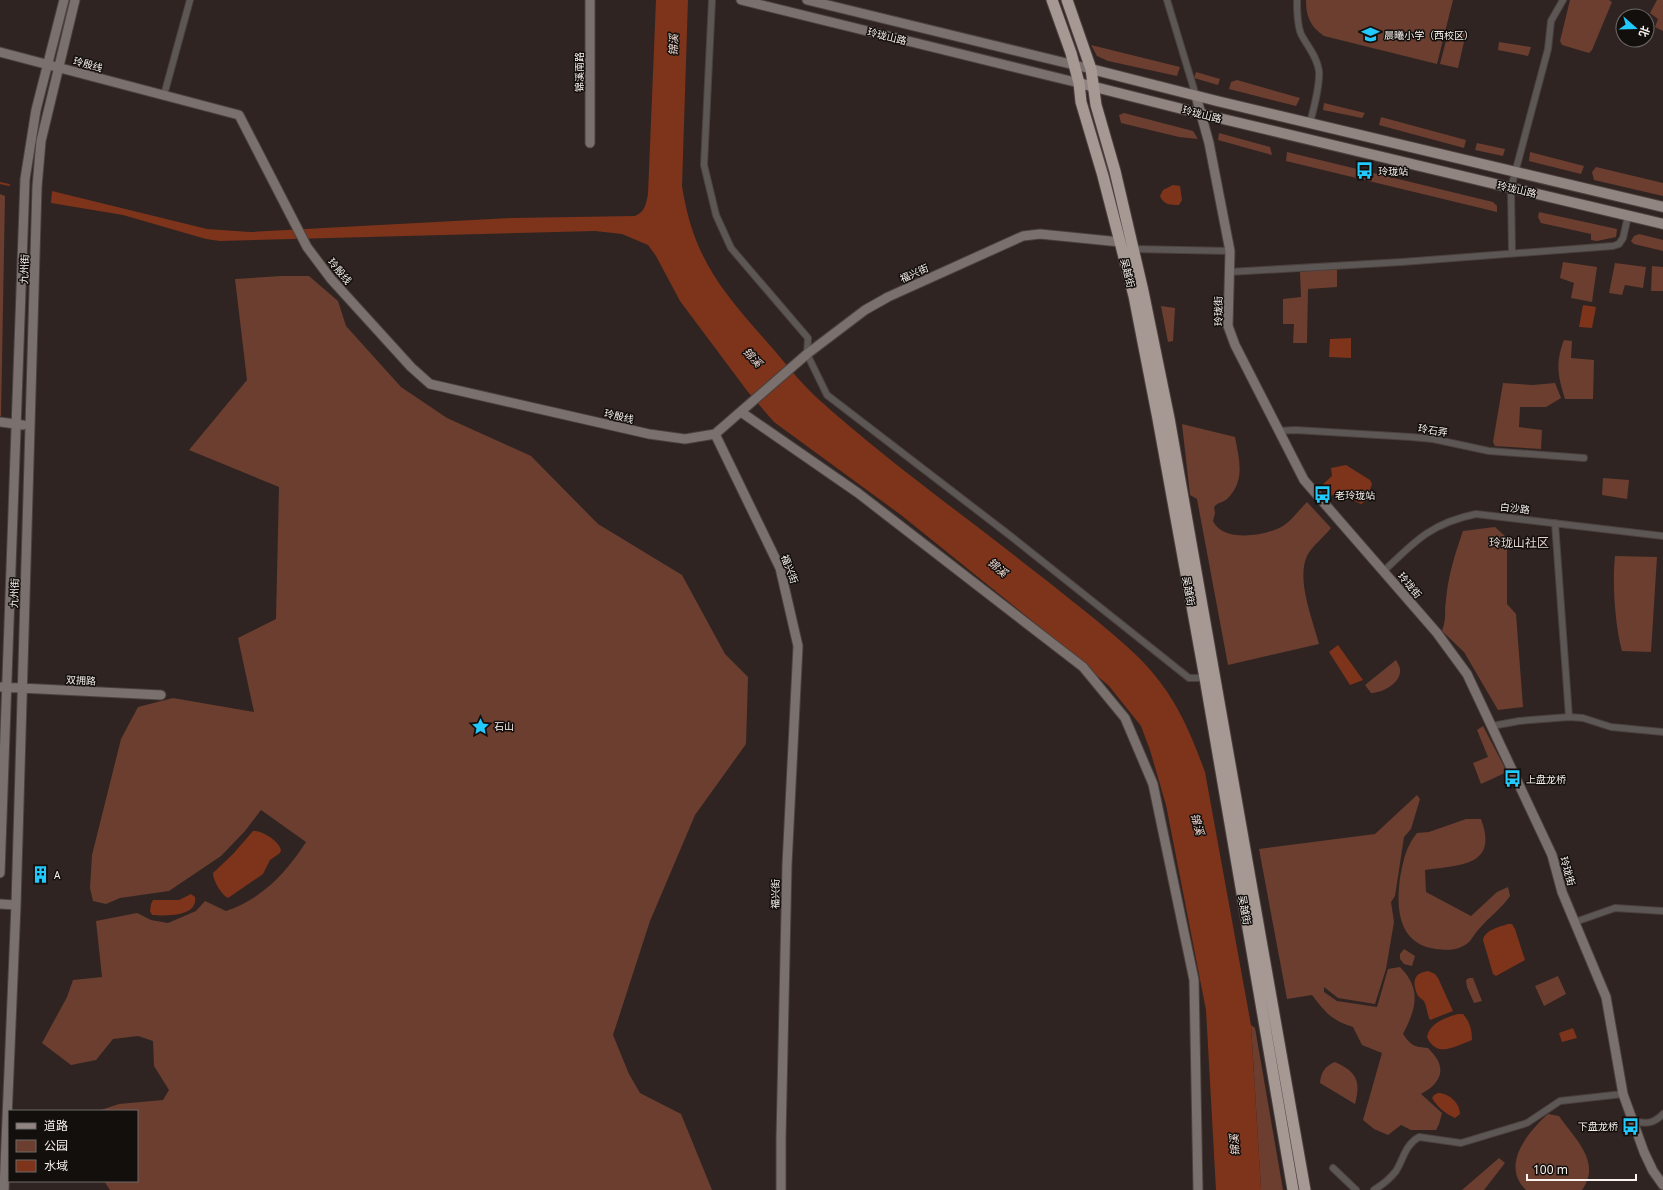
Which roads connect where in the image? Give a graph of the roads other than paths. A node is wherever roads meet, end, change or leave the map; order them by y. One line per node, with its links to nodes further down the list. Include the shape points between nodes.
1 (64, 0): 14 (street, 九州街)
2 (75, 0): 16 (street, 九州街)
3 (190, 0): 20 (street)
4 (590, 0): 24 (street, 锦溪南路)
5 (712, 0): 35 (street, via 704,165 716,215 730,248 808,338)
6 (741, 0): 18 (street, 玲珑山路)
7 (807, 0): 15 (street, 玲珑山路)
8 (1052, 0): 15 (highway, 吴越街)
9 (1067, 0): 17 (highway, 吴越街)
10 (1167, 0): 21 (street, 玲珑街)
11 (1297, 0): 23 (street, via 1300,33 1319,70)
12 (1563, 0): 25 (street, via 1551,21 1548,49)
13 (0, 52): 14 (street, 玲殷线)
14 (48, 65): 16 (street, 玲殷线); 38 (street, 九州街, via 36,110 25,180)
15 (1074, 65): 17 (street, 玲珑山路); 18 (highway, 吴越街)
16 (58, 67): 20 (street, 玲殷线); 39 (street, 九州街, via 41,141 37,186)
17 (1091, 69): 19 (highway, 吴越街); 21 (main road, 玲珑山路)
18 (1079, 83): 19 (main road, 玲珑山路); 30 (highway, 吴越街, via 1081,102)
19 (1093, 86): 22 (main road, 玲珑山路); 31 (highway, 吴越街)
20 (164, 95): 41 (street, 玲殷线, via 239,115 306,247 331,279 430,384 649,434 685,439)
21 (1196, 96): 22 (street, 玲珑街); 23 (main road, 玲珑山路)
22 (1202, 114): 26 (main road, 玲珑山路); 32 (street, 玲珑街)
23 (1310, 123): 25 (main road, 玲珑山路)
24 (590, 143)
25 (1516, 172): 26 (street); 27 (main road, 玲珑山路)
26 (1511, 188): 28 (main road, 玲珑山路); 33 (street)
27 (1663, 206)
28 (1628, 216): 29 (main road, 玲珑山路); 33 (street, via 1624,238 1619,244)
29 (1663, 224)
30 (1120, 242): 35 (street, 福兴街, via 1040,234 1023,236 888,297 865,310); 46 (highway, 吴越街, via 1134,296 1158,419)
31 (1134, 249): 32 (street); 67 (highway, 吴越街, via 1169,418)
32 (1230, 251): 34 (street, 玲珑街)
33 (1512, 253): 34 (street)
34 (1229, 272): 40 (street, 玲珑街, via 1228,326)
35 (807, 354): 36 (street, 福兴街); 46 (street, via 827,395 1189,678)
36 (741, 412): 41 (street, 福兴街); 65 (street, via 858,494 1083,667 1125,718 1153,784 1194,980)
37 (0, 422): 38 (street)
38 (17, 424): 39 (street); 47 (street, 九州街)
39 (30, 426): 48 (street, 九州街)
40 (1278, 431): 42 (street, 玲石弄, via 1433,439 1489,451); 45 (street, 玲珑街, via 1304,480)
41 (715, 434): 64 (street, 福兴街, via 780,568 798,646 787,865)
42 (1584, 458)
43 (1555, 523): 44 (street, 白沙路); 45 (street, 白沙路, via 1476,514 1455,518 1420,536); 50 (street)
44 (1663, 536)
45 (1383, 572): 51 (street, 玲珑街, via 1437,633 1467,674)
46 (1205, 678): 66 (highway, 吴越街)
47 (3, 687): 48 (street, 双拥路); 53 (street, 九州街)
48 (22, 688): 49 (street, 双拥路); 55 (street, 九州街)
49 (161, 695)
50 (1569, 717): 51 (street); 52 (street, via 1583,718 1612,727)
51 (1492, 726): 57 (street, 玲珑街, via 1552,855 1562,892)
52 (1663, 732)
53 (0, 873)
54 (0, 904): 55 (street)
55 (16, 905): 63 (street, 九州街)
56 (1663, 911): 57 (street, via 1616,908)
57 (1575, 922): 58 (street, 玲珑街, via 1606,997)
58 (1624, 1094): 60 (street, 玲珑街); 69 (street, via 1560,1101 1527,1123 1461,1143 1419,1137 1407,1147 1392,1174)
59 (1663, 1114): 60 (street, via 1650,1123)
60 (1633, 1121): 62 (street, 玲珑街, via 1653,1171)
61 (1333, 1168): 68 (street)
62 (1663, 1185)
63 (4, 1190)
64 (781, 1190)
65 (1198, 1190)
66 (1293, 1190)
67 (1305, 1190)
68 (1356, 1190)
69 (1374, 1190)

